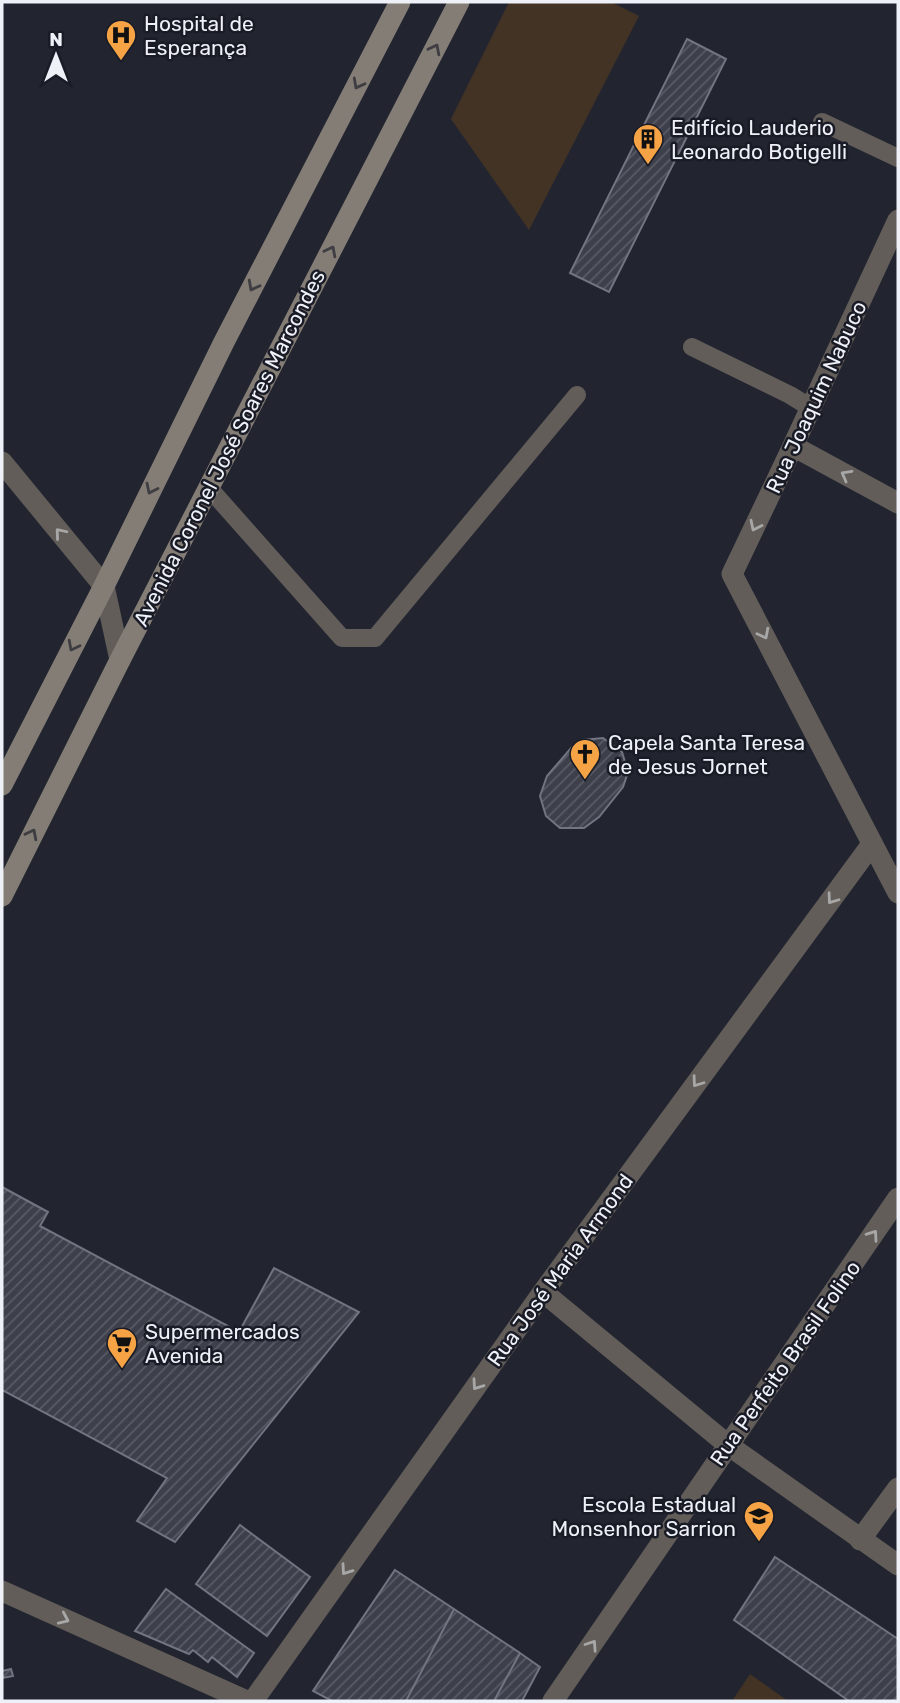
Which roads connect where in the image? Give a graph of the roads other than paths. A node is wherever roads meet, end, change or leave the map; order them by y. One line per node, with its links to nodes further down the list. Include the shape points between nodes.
1 (400, 2): 13 (main road, one-way to 13)
2 (460, 2): 11 (main road, Avenida Coronel José Soares Marcondes, one-way to 2)
3 (822, 122): 4 (lane)
4 (898, 158)
5 (898, 220): 8 (street, Rua Joaquim Nabuco)
6 (692, 347): 8 (lane)
7 (577, 395): 11 (lane, via 376,638 342,638)
8 (811, 408): 9 (street, Rua Joaquim Nabuco)
9 (793, 446): 12 (street, one-way to 9); 16 (street, Rua Joaquim Nabuco, one-way to 16, via 732,574)
10 (5, 474): 13 (street, one-way to 10)
11 (209, 488): 14 (main road, Avenida Coronel José Soares Marcondes)
12 (898, 503)
13 (104, 586): 14 (street); 15 (main road, one-way to 15)
14 (120, 660): 18 (main road, Avenida Coronel José Soares Marcondes, one-way to 14)
15 (2, 785)
16 (872, 844): 17 (street); 20 (street, Rua José Maria Armond, one-way to 20)
17 (898, 893)
18 (2, 895)
19 (898, 1198): 21 (street, Rua Perfeito Brasil Folino, one-way to 19)
20 (542, 1292): 21 (street); 27 (street, Rua José Maria Armond, one-way to 27)
21 (728, 1445): 23 (street); 28 (street, Rua Perfeito Brasil Folino, one-way to 21)
22 (898, 1488): 23 (street)
23 (860, 1540): 24 (street)
24 (898, 1565)
25 (2, 1591): 26 (street, one-way to 26)
26 (247, 1701)
27 (253, 1701)
28 (553, 1701)

